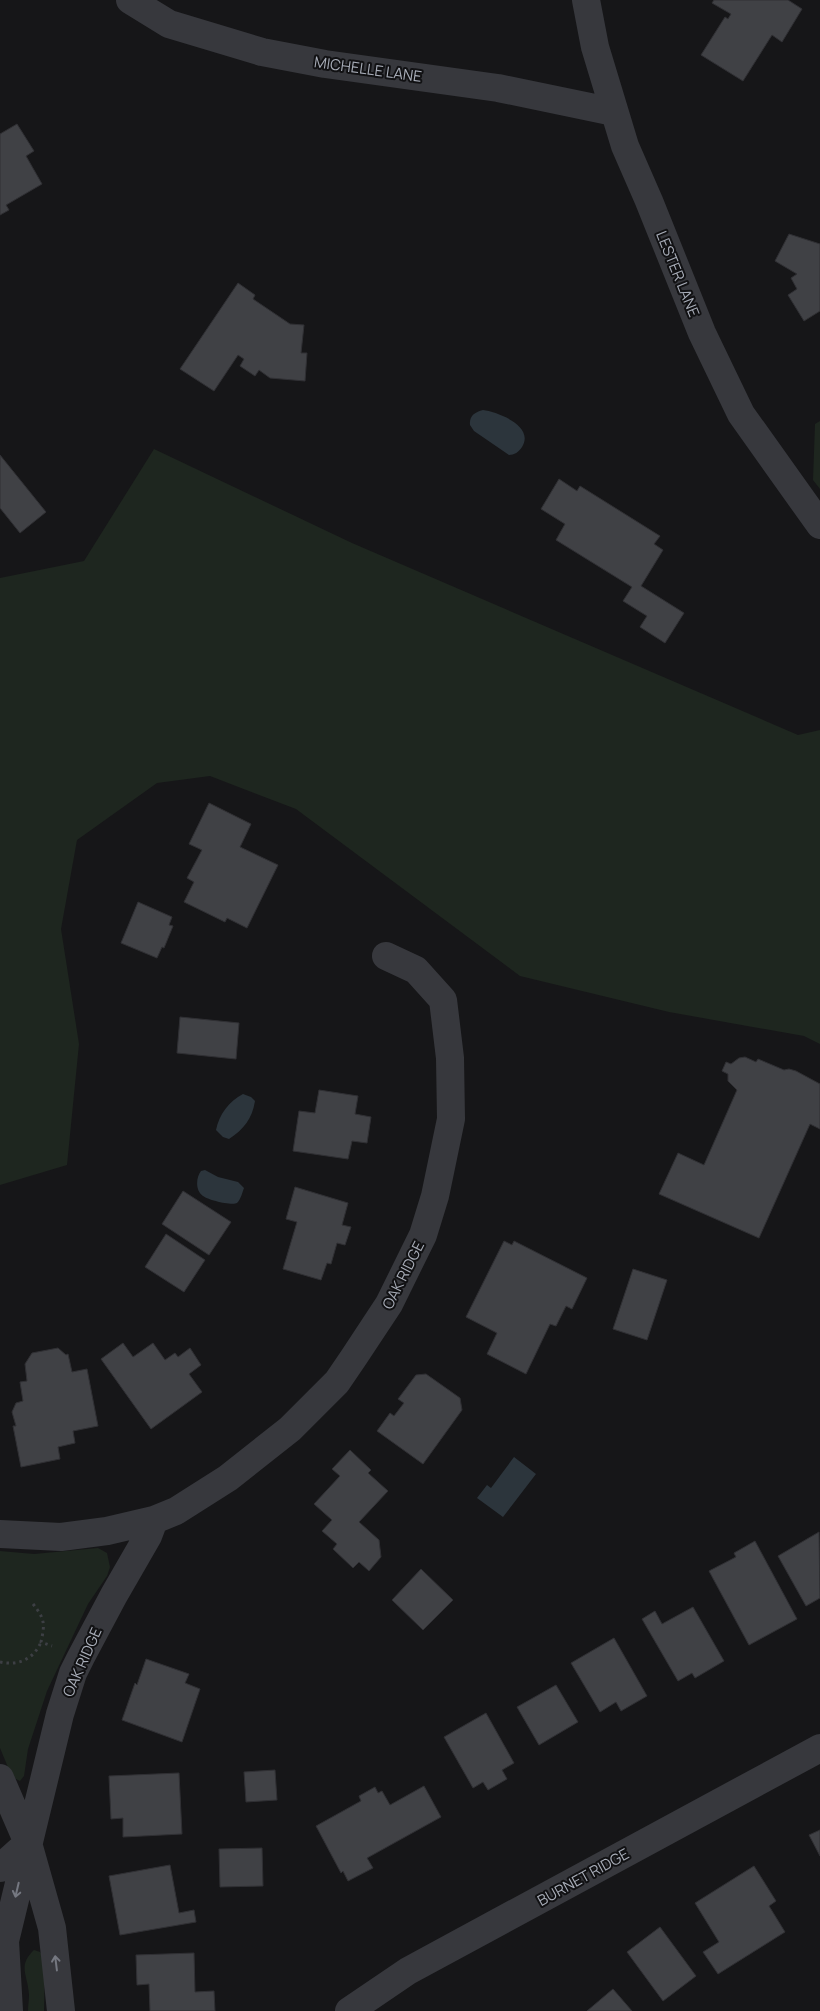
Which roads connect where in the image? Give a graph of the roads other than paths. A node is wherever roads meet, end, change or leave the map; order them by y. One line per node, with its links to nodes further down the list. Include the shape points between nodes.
1 (130, 0): 3 (street, MICHELLE LANE, via 169,24 262,52 498,88)
2 (586, 0): 3 (street, LESTER LANE, via 595,47)
3 (614, 112): 4 (street, LESTER LANE, via 702,333 741,414)
4 (820, 525)
5 (386, 956): 6 (street, OAK RIDGE, via 416,970 443,1000 448,1028 451,1119 423,1235 389,1304 337,1382 290,1429 228,1478 176,1511)
6 (154, 1520): 7 (street, OAK RIDGE, via 61,1537); 10 (street, OAK RIDGE, via 73,1673)
7 (0, 1534)
8 (820, 1748): 14 (street, BURNET RIDGE, via 408,1972)
9 (0, 1778): 10 (street)
10 (28, 1842): 11 (street); 12 (street, OAK RIDGE, one-way to 12, via 5,1941); 13 (street, one-way to 10, via 52,1928)
11 (0, 1868)
12 (8, 2011)
13 (61, 2011)
14 (349, 2011)

